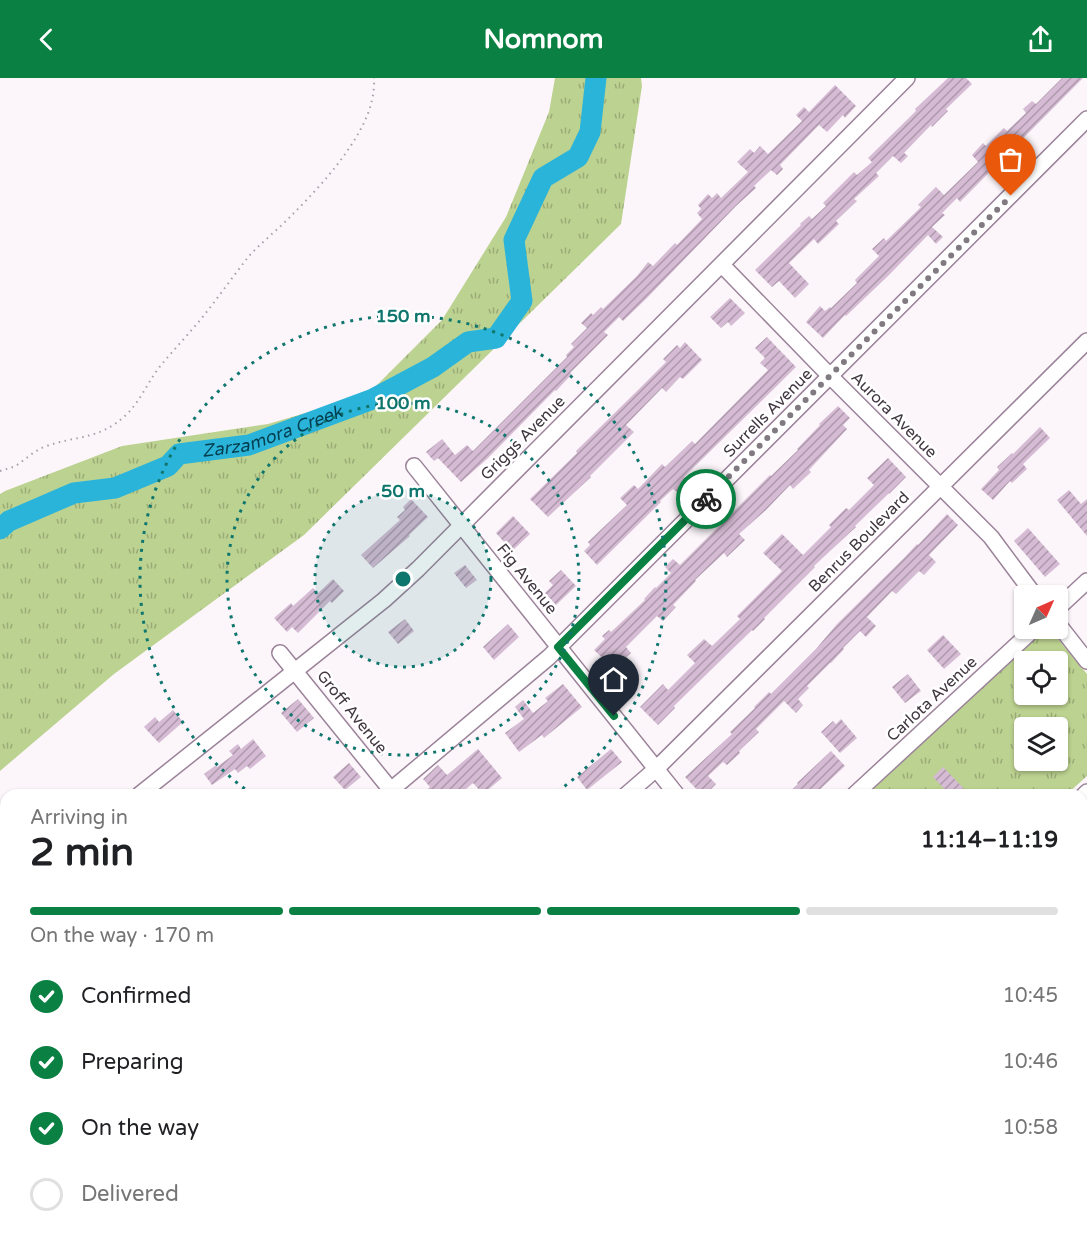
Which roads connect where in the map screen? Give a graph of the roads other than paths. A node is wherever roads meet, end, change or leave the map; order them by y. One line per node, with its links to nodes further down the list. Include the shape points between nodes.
1 (907, 78): 3 (street, Griggs Avenue)
2 (1087, 119): 5 (street, Surrells Avenue)
3 (722, 265): 5 (street, Aurora Avenue); 8 (street, Griggs Avenue)
4 (1087, 341): 7 (street, Benrus Boulevard)
5 (830, 376): 7 (street, Aurora Avenue); 14 (street, Surrells Avenue)
6 (414, 466): 8 (street, Fig Avenue)
7 (940, 486): 10 (street, Aurora Avenue, via 991,537); 18 (street, Benrus Boulevard)
8 (461, 525): 14 (street, Fig Avenue); 17 (street, Griggs Avenue, via 384,600)
9 (1087, 580): 11 (street)
10 (1027, 585)
11 (1068, 598)
12 (1068, 637): 16 (street)
13 (1023, 639): 24 (street, Carlota Avenue)
14 (558, 647): 18 (street, Fig Avenue); 21 (street, Surrells Avenue)
15 (280, 653): 17 (street, Groff Avenue)
16 (1087, 661)
17 (295, 670): 19 (street, Griggs Avenue); 20 (street, Groff Avenue)
18 (656, 769): 22 (street, Benrus Boulevard); 23 (street, Fig Avenue)
19 (146, 789)
20 (388, 789)
21 (396, 789)
22 (633, 789)
23 (673, 789)
24 (861, 789)

